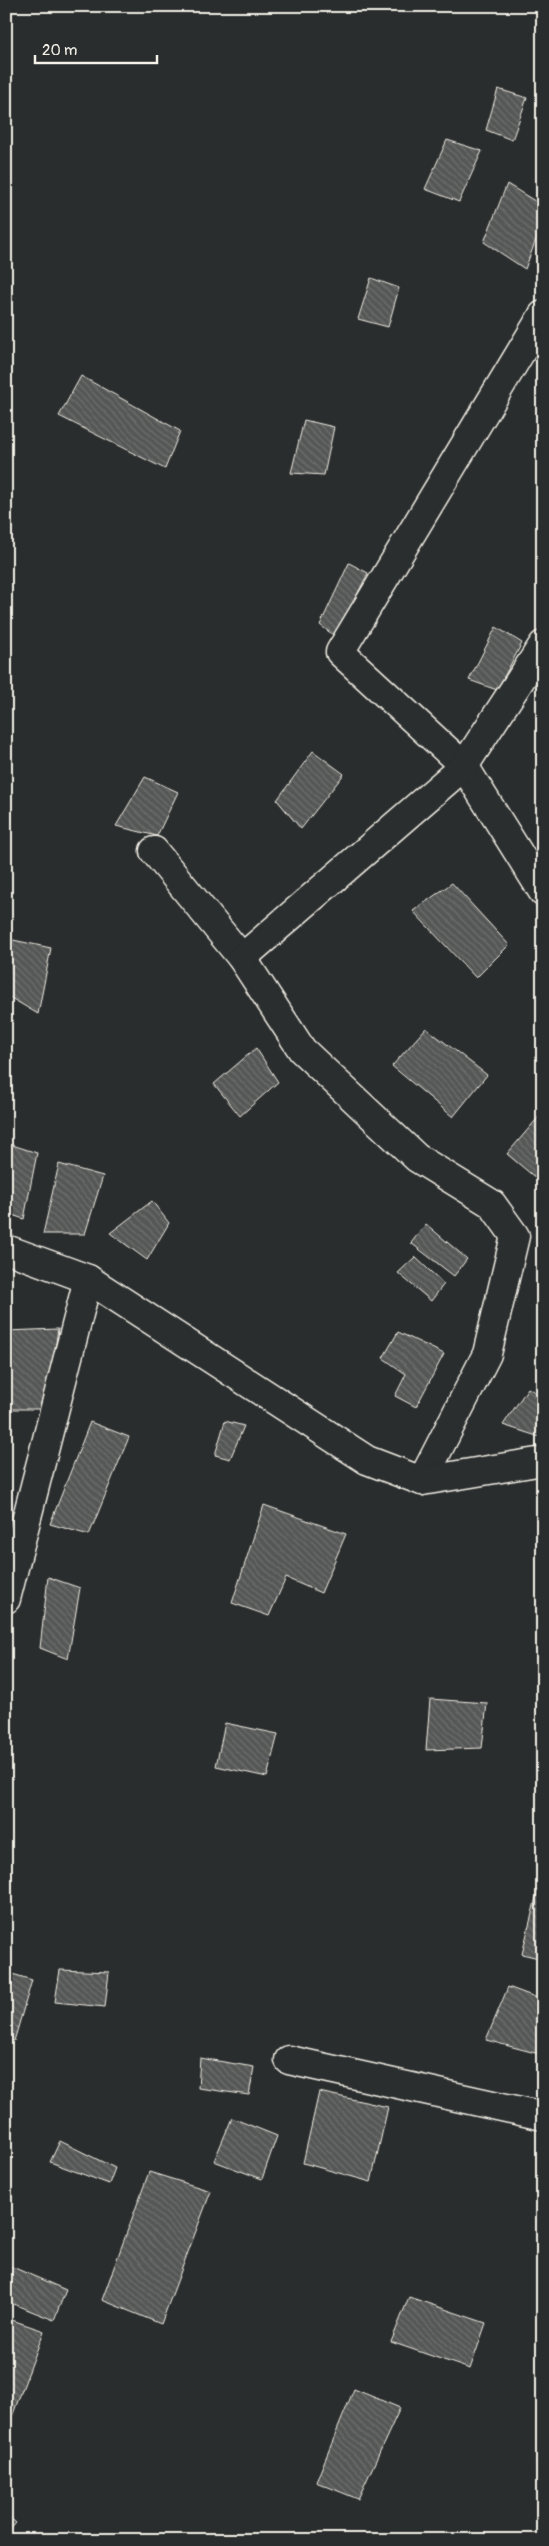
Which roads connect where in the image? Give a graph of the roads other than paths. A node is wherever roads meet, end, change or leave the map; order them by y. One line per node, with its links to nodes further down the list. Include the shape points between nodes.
1 (543, 315): 3 (street, via 340,652)
2 (543, 645): 3 (street)
3 (464, 766): 5 (street); 6 (street)
4 (154, 851): 6 (street)
5 (543, 892)
6 (242, 958): 10 (street, via 302,1050 417,1158 492,1204 515,1236 487,1354)
7 (6, 1249): 8 (street)
8 (88, 1279): 10 (street, via 367,1460); 11 (street)
9 (543, 1462): 10 (street)
10 (422, 1481)
11 (6, 1599)
12 (289, 2060): 13 (street)
13 (543, 2116)

